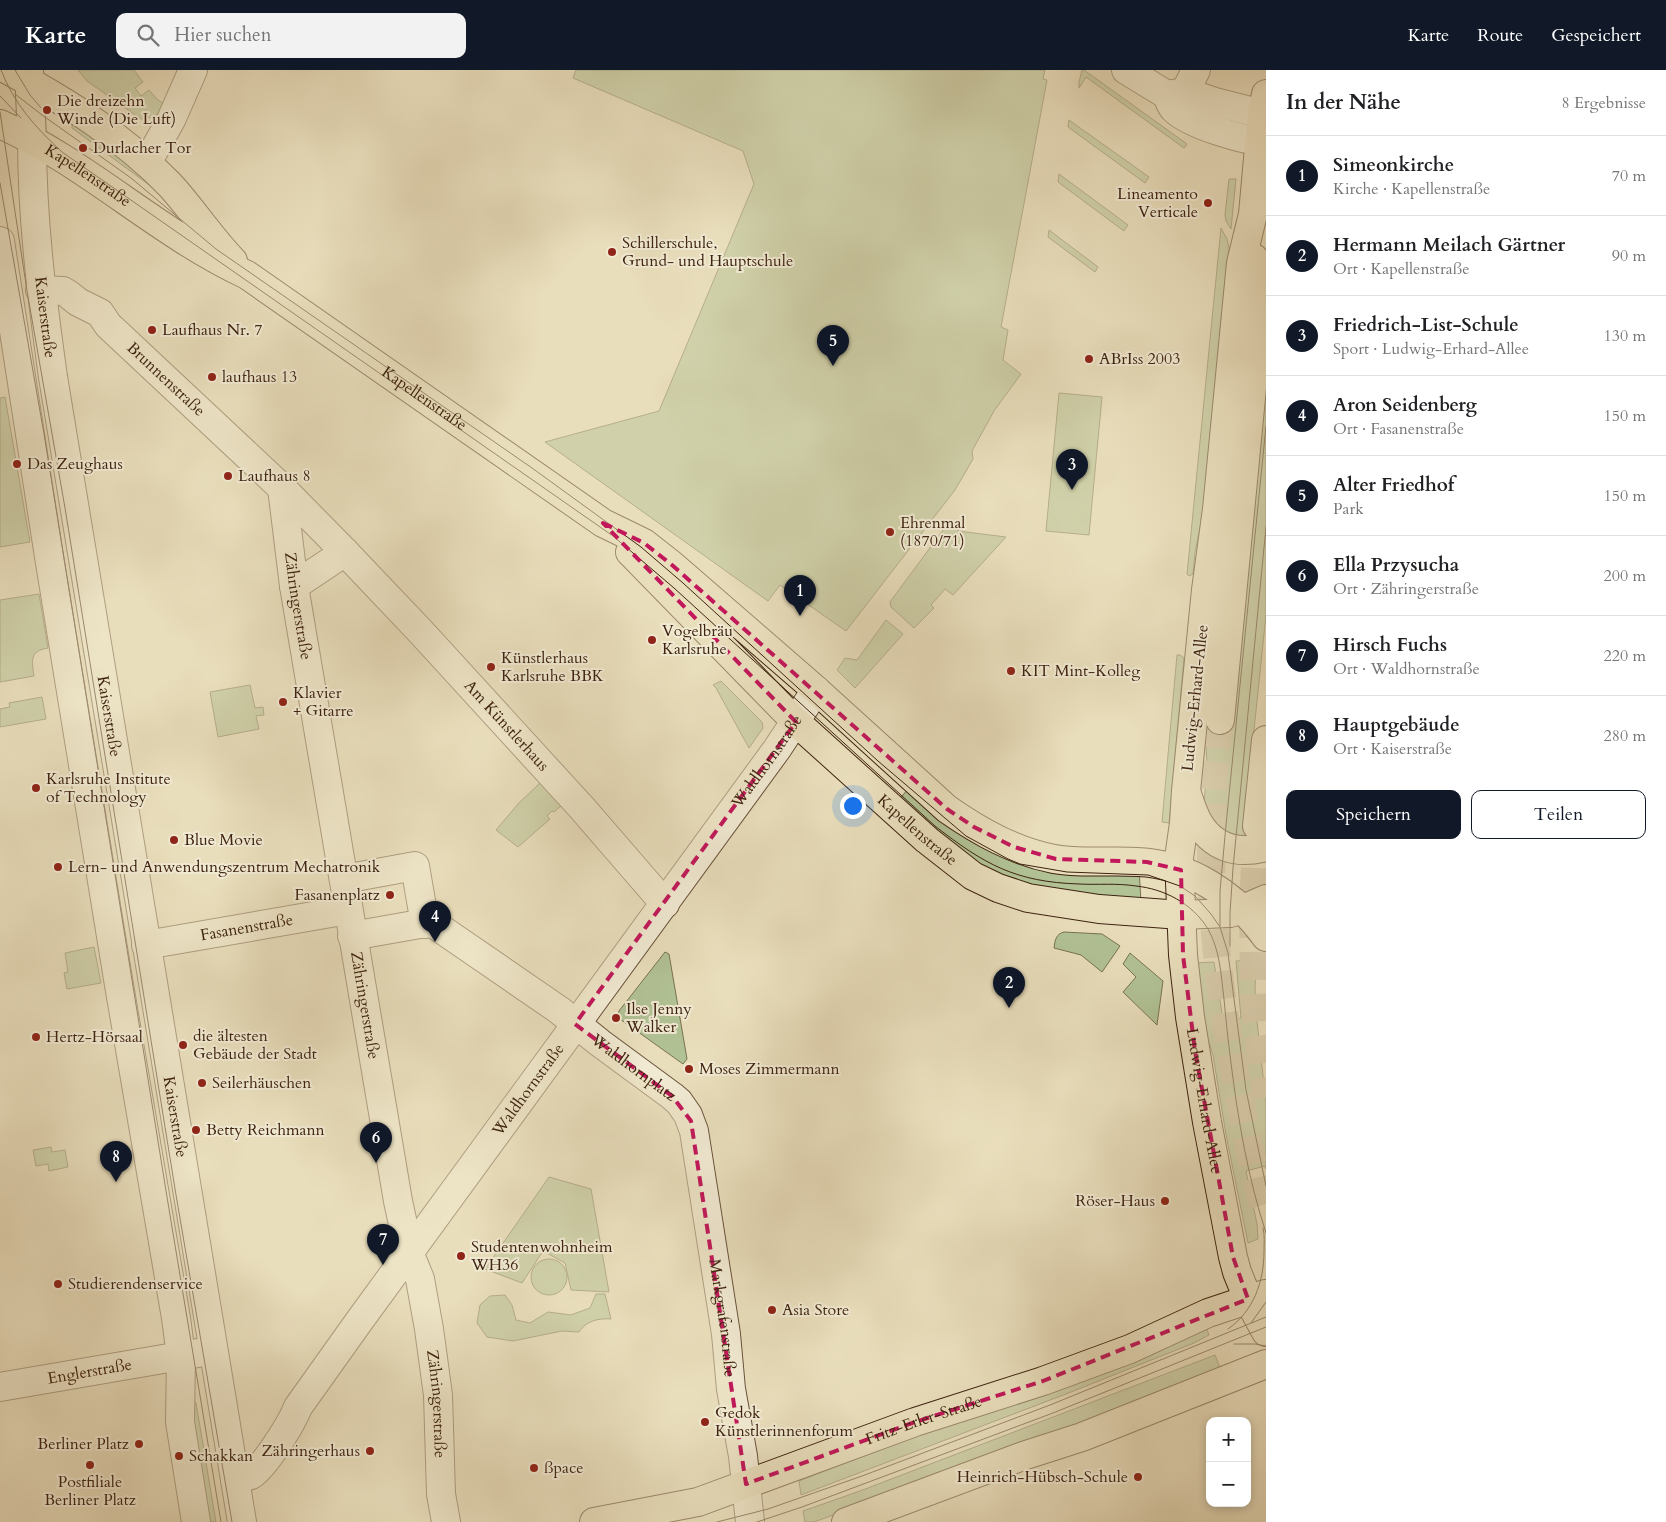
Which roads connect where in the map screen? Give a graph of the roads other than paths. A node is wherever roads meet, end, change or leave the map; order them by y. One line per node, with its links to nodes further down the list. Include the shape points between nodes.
1 (193, 70): 9 (street)
2 (1126, 70): 4 (street)
3 (22, 74): 7 (main road); 9 (main road, Kapellenstraße, via 92,120)
4 (1183, 86): 5 (street, via 1215,102); 8 (street, via 1169,102 1181,114 1219,131)
5 (1265, 108): 8 (main road, Ludwig-Erhard-Allee)
6 (0, 124): 7 (main road, Kapellenstraße)
7 (32, 140): 12 (main road, Kapellenstraße, via 214,260); 13 (street, Kaiserstraße)
8 (1262, 142): 10 (main road, Ludwig-Erhard-Allee)
9 (147, 163): 12 (main road, Kapellenstraße, via 170,185 222,250)
10 (1253, 214): 19 (main road, via 1257,335); 22 (main road, Ludwig-Erhard-Allee, via 1241,263)
11 (0, 241): 40 (street, Kaiserstraße)
12 (247, 275): 15 (main road, Kapellenstraße)
13 (40, 290): 14 (street, Brunnenstraße, via 63,292 100,313 108,325); 33 (street, Kaiserstraße)
14 (282, 488): 16 (street, Am Künstlerhaus); 17 (street, Zähringerstraße)
15 (603, 524): 18 (main road, Kapellenstraße, via 644,544 672,565); 20 (main road, Kapellenstraße)
16 (344, 552): 17 (street); 26 (street, Am Künstlerhaus, via 421,632)
17 (294, 586): 25 (street, Zähringerstraße)
18 (816, 690): 20 (street, Waldhornstraße); 24 (main road, Kapellenstraße, via 948,809 995,839 1056,859 1147,862)
19 (1220, 720)
20 (796, 722): 26 (street, Waldhornstraße); 29 (main road, Kapellenstraße, via 933,845 986,883 1045,902)
21 (1266, 740): 23 (main road)
22 (1186, 791): 23 (main road, via 1197,820 1217,843 1235,851 1246,851); 24 (main road, Ludwig-Erhard-Allee)
23 (1262, 837)
24 (1180, 870): 27 (main road, Kapellenstraße, via 1220,891); 29 (main road, Ludwig-Erhard-Allee)
25 (344, 879): 28 (street, Zähringerstraße); 30 (street, via 415,866)
26 (666, 904): 34 (street, Waldhornstraße)
27 (1255, 904): 29 (main road, Kapellenstraße, via 1230,913); 32 (main road, Kapellenstraße)
28 (348, 910): 31 (street, Zähringerstraße); 33 (street, Fasanenstraße)
29 (1181, 915): 37 (main road, Ludwig-Erhard-Allee, via 1188,997 1208,1131 1233,1257 1237,1272)
30 (425, 924): 31 (street); 34 (street, via 434,924)
31 (352, 936): 36 (street, Zähringerstraße)
32 (1266, 937)
33 (146, 945): 39 (street, Kaiserstraße)
34 (576, 1024): 35 (street, Waldhornplatz, via 672,1096); 36 (street, Waldhornstraße)
35 (688, 1115): 44 (street, Markgrafenstraße, via 704,1188)
36 (409, 1252): 43 (street, Waldhornstraße, via 307,1394 292,1422 258,1469 250,1476); 47 (street, Zähringerstraße, via 420,1279 429,1329 438,1395 441,1494)
37 (1257, 1296): 38 (main road, Ludwig-Erhard-Allee); 44 (main road, Fritz-Erler-Straße, via 1052,1378 915,1422)
38 (1266, 1332)
39 (214, 1350): 40 (street); 43 (street, Kaiserstraße)
40 (181, 1356): 42 (street, Englerstraße); 45 (street, Kaiserstraße, via 180,1422)
41 (1266, 1364): 50 (main road, via 1082,1437)
42 (11, 1386)
43 (236, 1480): 46 (street, Kaiserstraße)
44 (746, 1484): 48 (main road, Fritz-Erler-Straße, via 698,1502); 49 (street, Markgrafenstraße)
45 (196, 1522)
46 (242, 1522)
47 (446, 1522)
48 (594, 1522)
49 (750, 1522)
50 (846, 1522)

